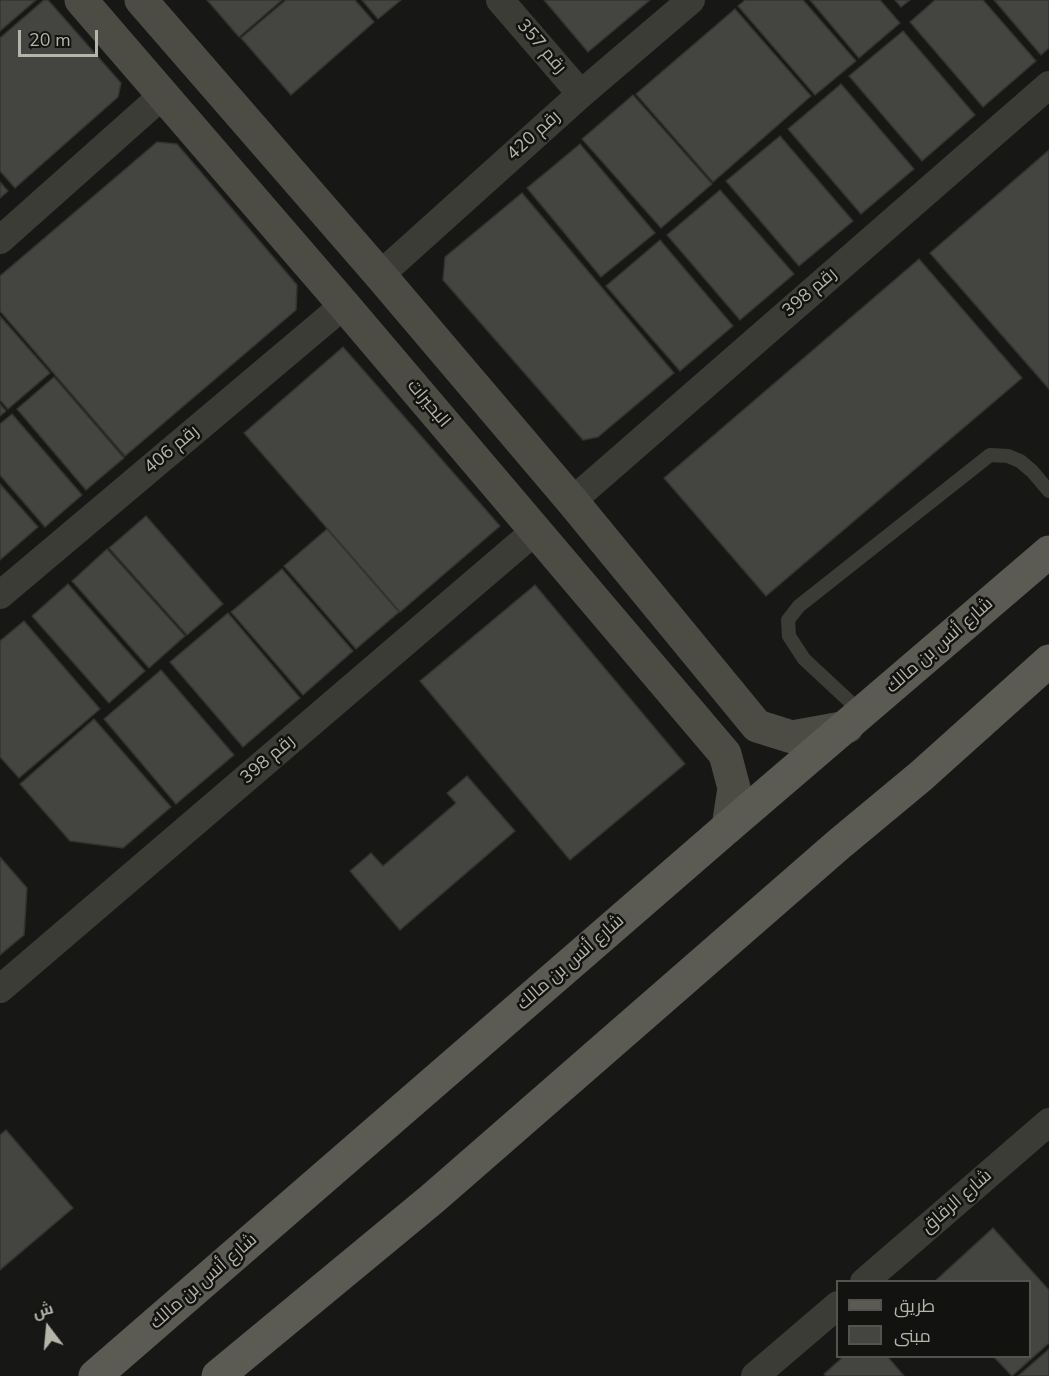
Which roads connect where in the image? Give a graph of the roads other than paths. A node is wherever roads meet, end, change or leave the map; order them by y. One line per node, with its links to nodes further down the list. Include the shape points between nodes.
1 (81, 0): 6 (street, البحيرات)
2 (141, 0): 9 (street)
3 (501, 0): 7 (street, رقم 357)
4 (691, 0): 7 (street, رقم 420)
5 (1049, 86): 12 (street, رقم 398)
6 (164, 94): 8 (street); 10 (street, البحيرات)
7 (581, 94): 9 (street, رقم 420)
8 (0, 240)
9 (380, 275): 12 (street)
10 (344, 305): 13 (street, البحيرات); 15 (street, رقم 406)
11 (1049, 491): 19 (lane, via 1020,461 990,455 799,606 788,620 789,636)
12 (572, 501): 17 (street)
13 (535, 531): 18 (street, البحيرات); 21 (street, رقم 398)
14 (1049, 552): 19 (main road, شارع أنس بن مالك)
15 (0, 595)
16 (1049, 661): 26 (main road, via 432,1199)
17 (719, 679): 18 (street, via 721,707 712,713 702,714); 19 (street, via 757,726 792,737)
18 (681, 701): 20 (street, البحيرات, via 725,754 735,788)
19 (854, 720): 20 (main road, شارع أنس بن مالك)
20 (728, 827): 25 (main road, شارع أنس بن مالك)
21 (0, 989)
22 (1049, 1122): 23 (street, شارع الرقاق)
23 (865, 1280)
24 (836, 1306): 27 (street)
25 (95, 1376)
26 (218, 1376)
27 (755, 1376)

